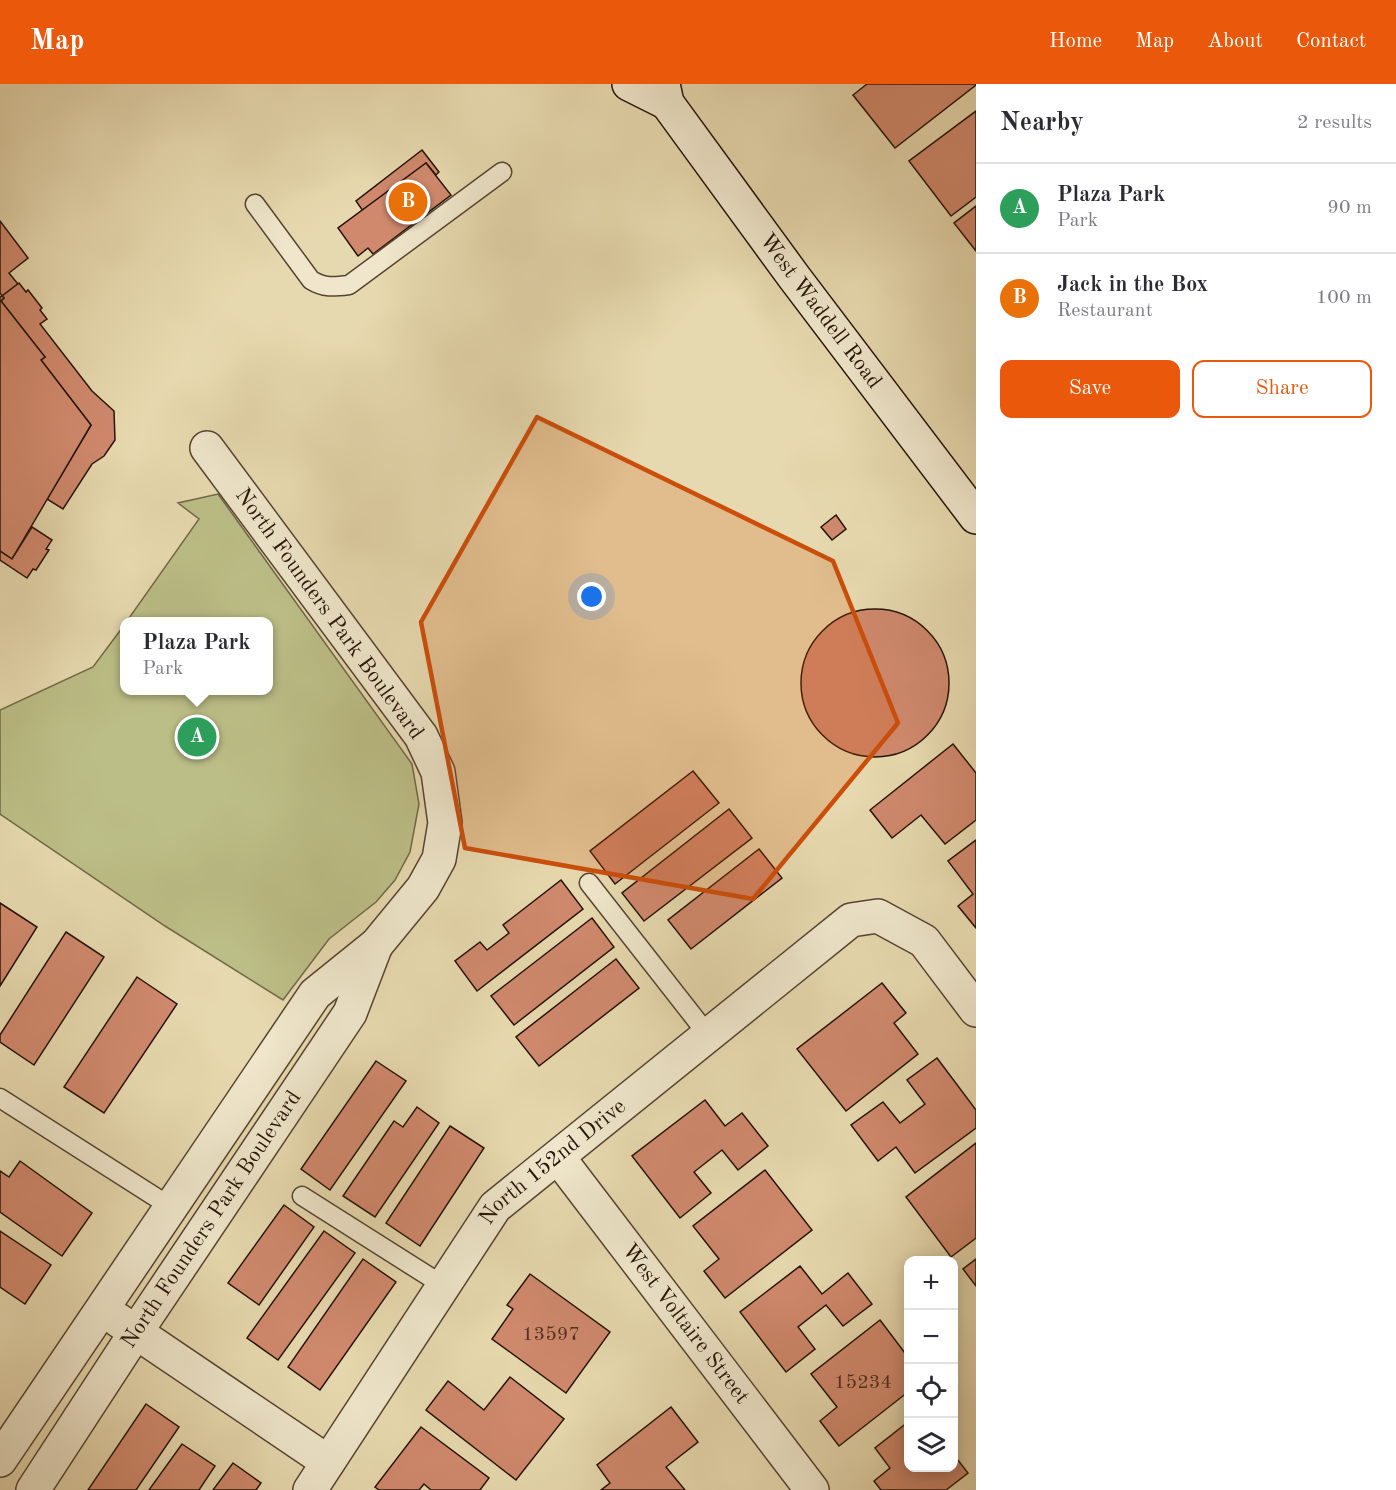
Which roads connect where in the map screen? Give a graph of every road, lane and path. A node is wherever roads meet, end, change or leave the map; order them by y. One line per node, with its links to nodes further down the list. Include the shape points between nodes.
1 (629, 84): 2 (street, West Waddell Road)
2 (665, 94): 6 (street, West Waddell Road, via 808,295)
3 (502, 172): 4 (lane, via 348,285 330,288 310,280)
4 (255, 204)
5 (207, 448): 8 (street, North Founders Park Boulevard, via 421,736 438,772 445,823 440,860 423,888)
6 (976, 517)
7 (589, 883): 10 (lane)
8 (377, 944): 14 (street, North Founders Park Boulevard, via 315,994); 17 (street, North Founders Park Boulevard, via 350,1013)
9 (976, 1010): 10 (street, North 152nd Drive, via 924,941 878,916 851,920)
10 (708, 1035): 12 (street, North 152nd Drive)
11 (0, 1098): 14 (lane)
12 (558, 1157): 15 (street, North 152nd Drive, via 495,1207); 22 (street, West Voltaire Street)
13 (302, 1196): 15 (lane)
14 (171, 1207): 16 (street, North Founders Park Boulevard)
15 (444, 1286): 19 (street, North 152nd Drive)
16 (103, 1309): 17 (street); 18 (street, North Founders Park Boulevard)
17 (136, 1332): 19 (street); 20 (street, North Founders Park Boulevard)
18 (0, 1460)
19 (328, 1462): 21 (street, North 152nd Drive)
20 (33, 1490)
21 (310, 1490)
22 (812, 1490)

